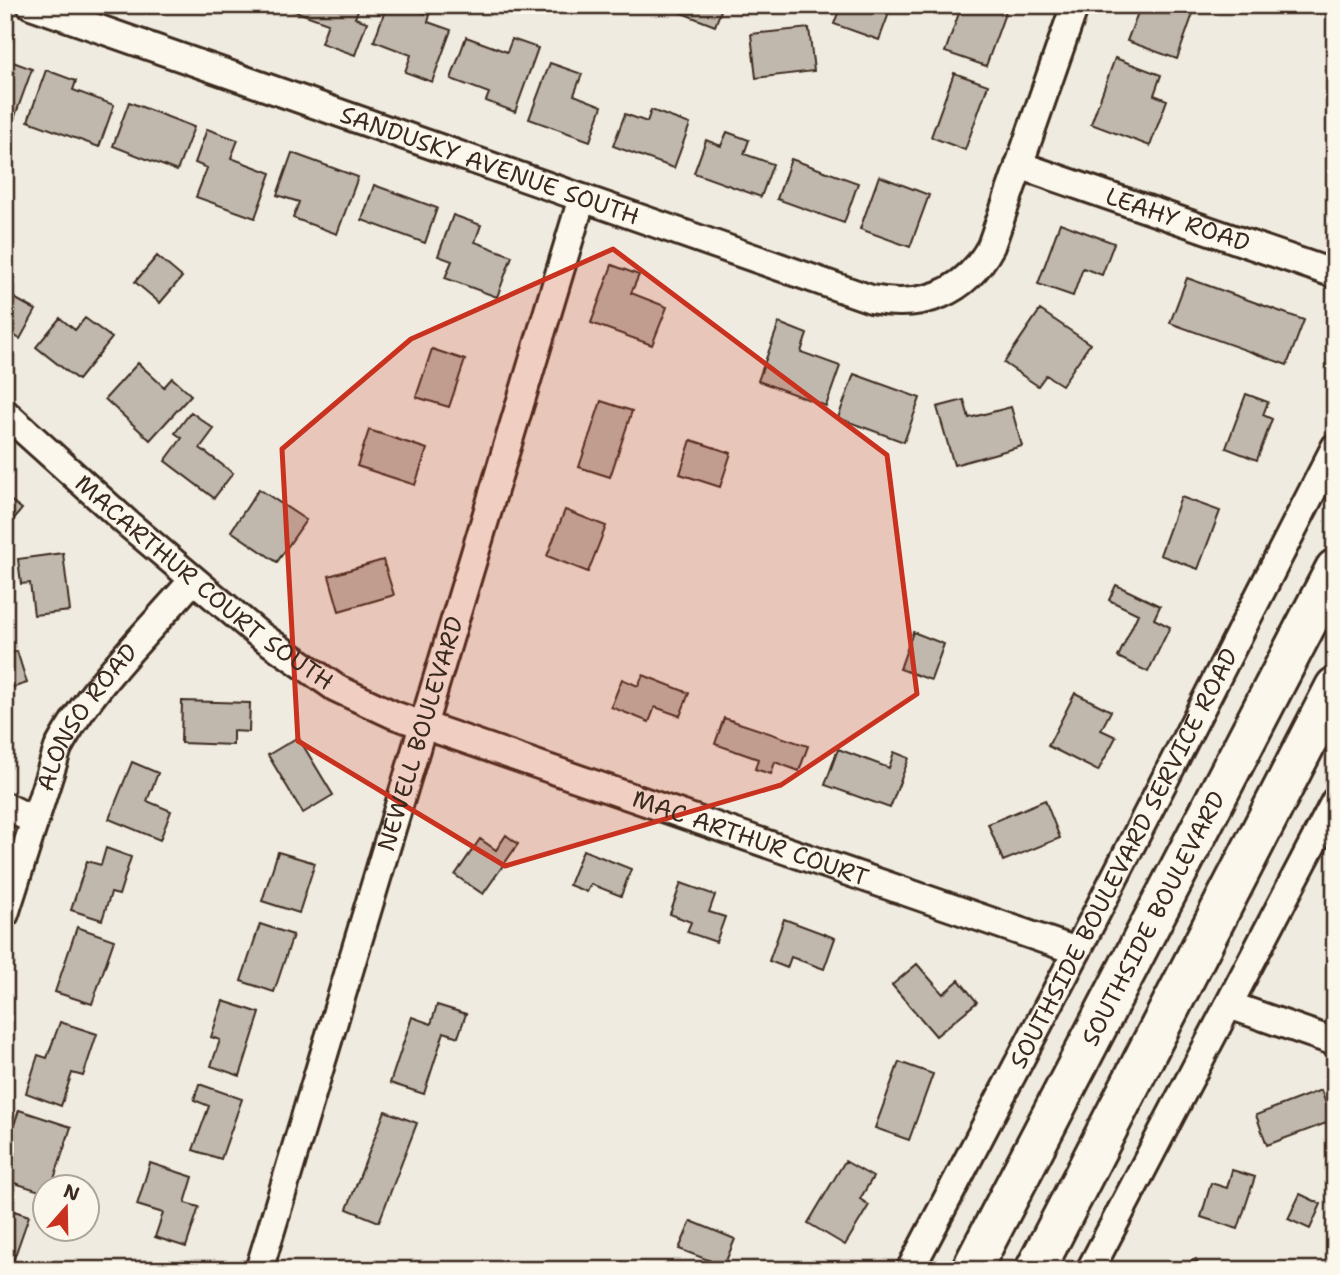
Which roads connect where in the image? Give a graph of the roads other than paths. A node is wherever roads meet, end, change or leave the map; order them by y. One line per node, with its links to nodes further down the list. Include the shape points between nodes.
1 (31, 5): 4 (street, SANDUSKY AVENUE SOUTH)
2 (1075, 5): 3 (street)
3 (1019, 166): 4 (street, SANDUSKY AVENUE SOUTH, via 987,253 973,272 938,296 896,304); 5 (street, LEAHY ROAD)
4 (582, 198): 11 (street, NEWELL BOULEVARD)
5 (1335, 274)
6 (5, 413): 9 (street, MACARTHUR COURT SOUTH)
7 (1335, 447): 16 (street, SOUTHSIDE BOULEVARD SERVICE ROAD)
8 (1335, 569): 21 (highway, SOUTHSIDE BOULEVARD)
9 (193, 580): 11 (street, MACARTHUR COURT SOUTH, via 335,688); 14 (street, ALONSO ROAD, via 69,726)
10 (1335, 687): 22 (highway)
11 (423, 723): 16 (street, MAC ARTHUR COURT); 20 (street, NEWELL BOULEVARD)
12 (1335, 801): 17 (street)
13 (5, 806): 14 (street)
14 (33, 820): 15 (street, ALONSO ROAD)
15 (5, 914)
16 (1077, 951): 19 (street, SOUTHSIDE BOULEVARD SERVICE ROAD)
17 (1229, 1005): 18 (street); 23 (street)
18 (1335, 1042)
19 (916, 1268)
20 (259, 1270)
21 (971, 1270)
22 (1035, 1270)
23 (1090, 1270)

